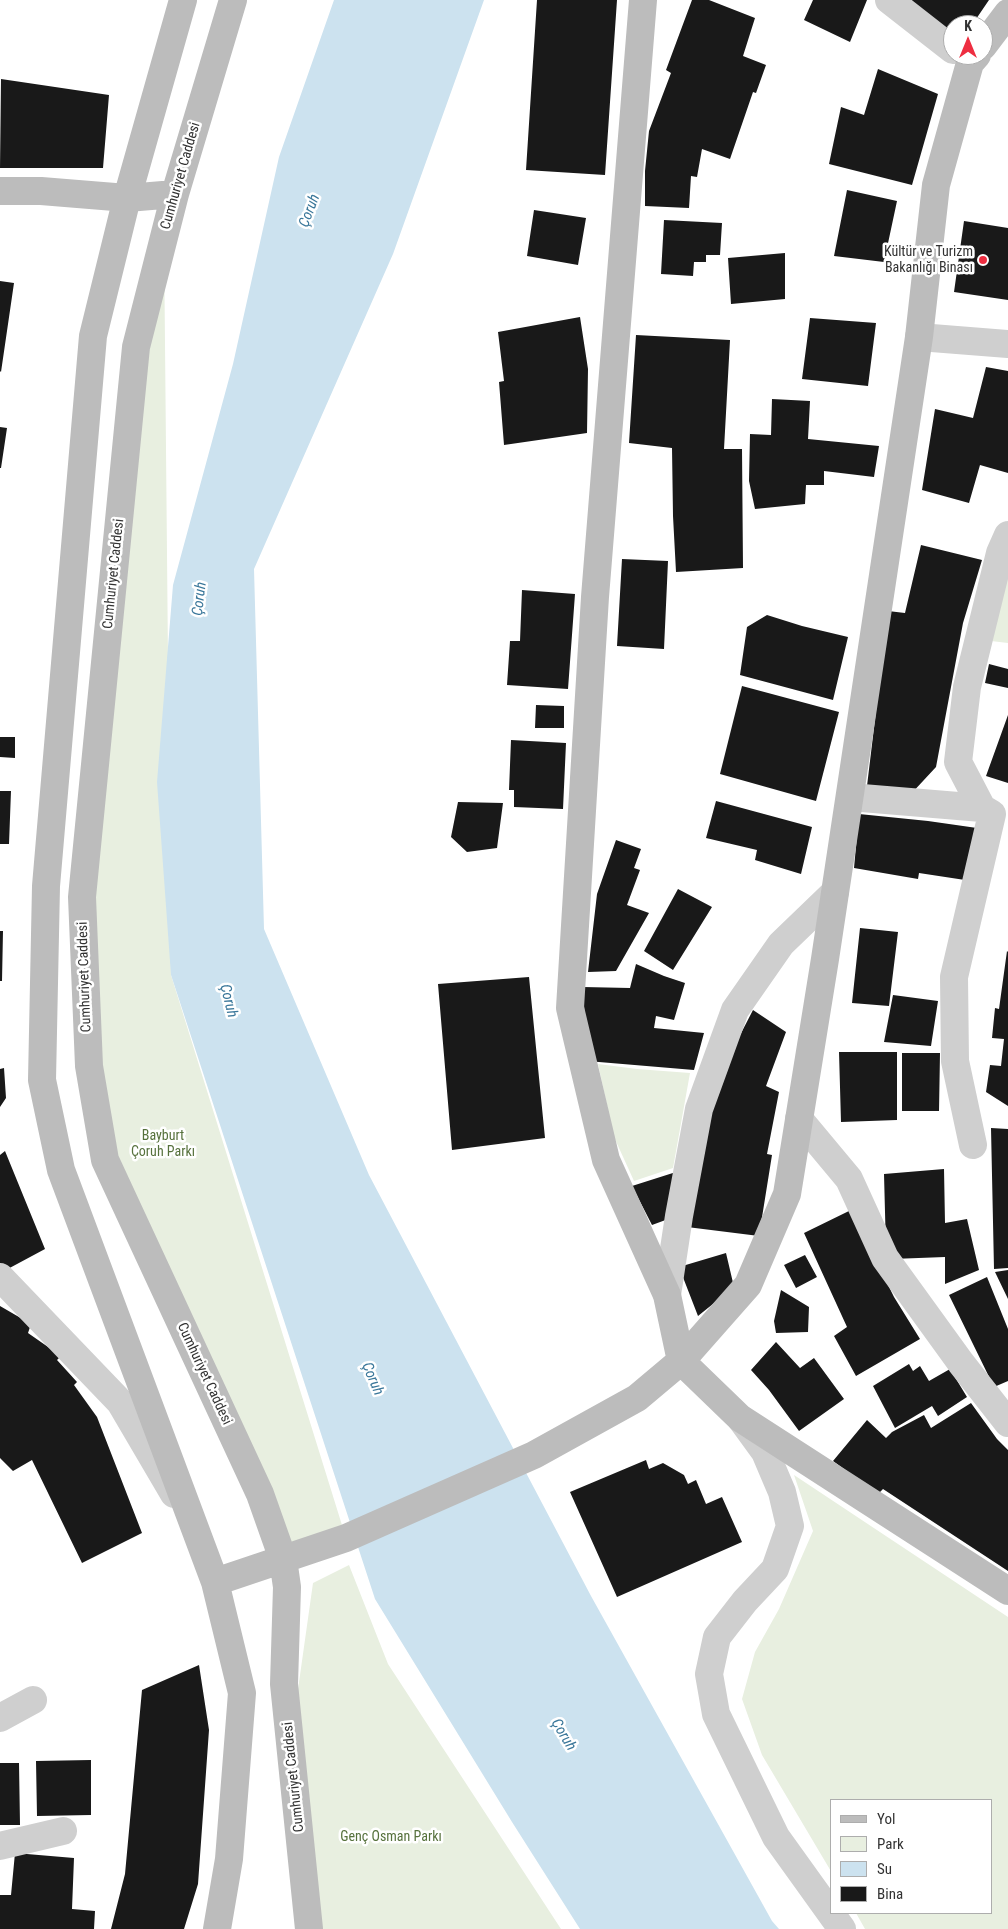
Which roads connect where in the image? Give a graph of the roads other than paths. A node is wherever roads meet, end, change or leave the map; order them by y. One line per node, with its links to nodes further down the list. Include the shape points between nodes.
1 (183, 0): 11 (main road)
2 (233, 0): 10 (main road, Cumhuriyet Caddesi)
3 (643, 0): 21 (main road, via 595,597 570,1008 606,1160)
4 (889, 0): 7 (street)
5 (1008, 13): 6 (main road)
6 (993, 28)
7 (943, 37)
8 (965, 65): 12 (main road, via 936,185)
9 (0, 192): 11 (main road, via 41,191)
10 (175, 194): 11 (main road); 26 (main road, Cumhuriyet Caddesi, via 136,347 82,897 89,1066 106,1160 260,1494)
11 (127, 198): 25 (main road, via 93,336 46,886 42,1080 61,1170)
12 (919, 337): 13 (street); 15 (main road)
13 (1008, 344)
14 (1008, 535): 16 (street, via 1000,553 967,687 958,762)
15 (850, 797): 16 (street); 17 (main road)
16 (982, 808): 19 (street, via 992,814 954,977 955,1061)
17 (835, 892): 18 (main road); 21 (street, via 781,944 735,1010 699,1109 678,1216)
18 (799, 1119): 22 (main road, via 787,1194 748,1286); 24 (street, via 849,1179 885,1258)
19 (973, 1145)
20 (0, 1277): 25 (street, via 120,1402)
21 (667, 1295): 22 (main road)
22 (681, 1361): 23 (main road); 26 (main road, via 637,1398 534,1455 346,1538)
23 (740, 1418): 28 (main road); 33 (street, via 765,1452 782,1492 790,1526 774,1569 717,1638 709,1674 716,1714 776,1836)
24 (1008, 1423)
25 (198, 1534): 27 (main road)
26 (283, 1559): 27 (main road); 36 (main road, Cumhuriyet Caddesi, via 287,1587 284,1684)
27 (215, 1582): 35 (main road, via 242,1693 229,1859)
28 (1008, 1591)
29 (33, 1700): 30 (street)
30 (0, 1718)
31 (64, 1831): 32 (street)
32 (0, 1846)
33 (830, 1912)
34 (831, 1914): 37 (street)
35 (217, 1929)
36 (309, 1929)
37 (842, 1929)

